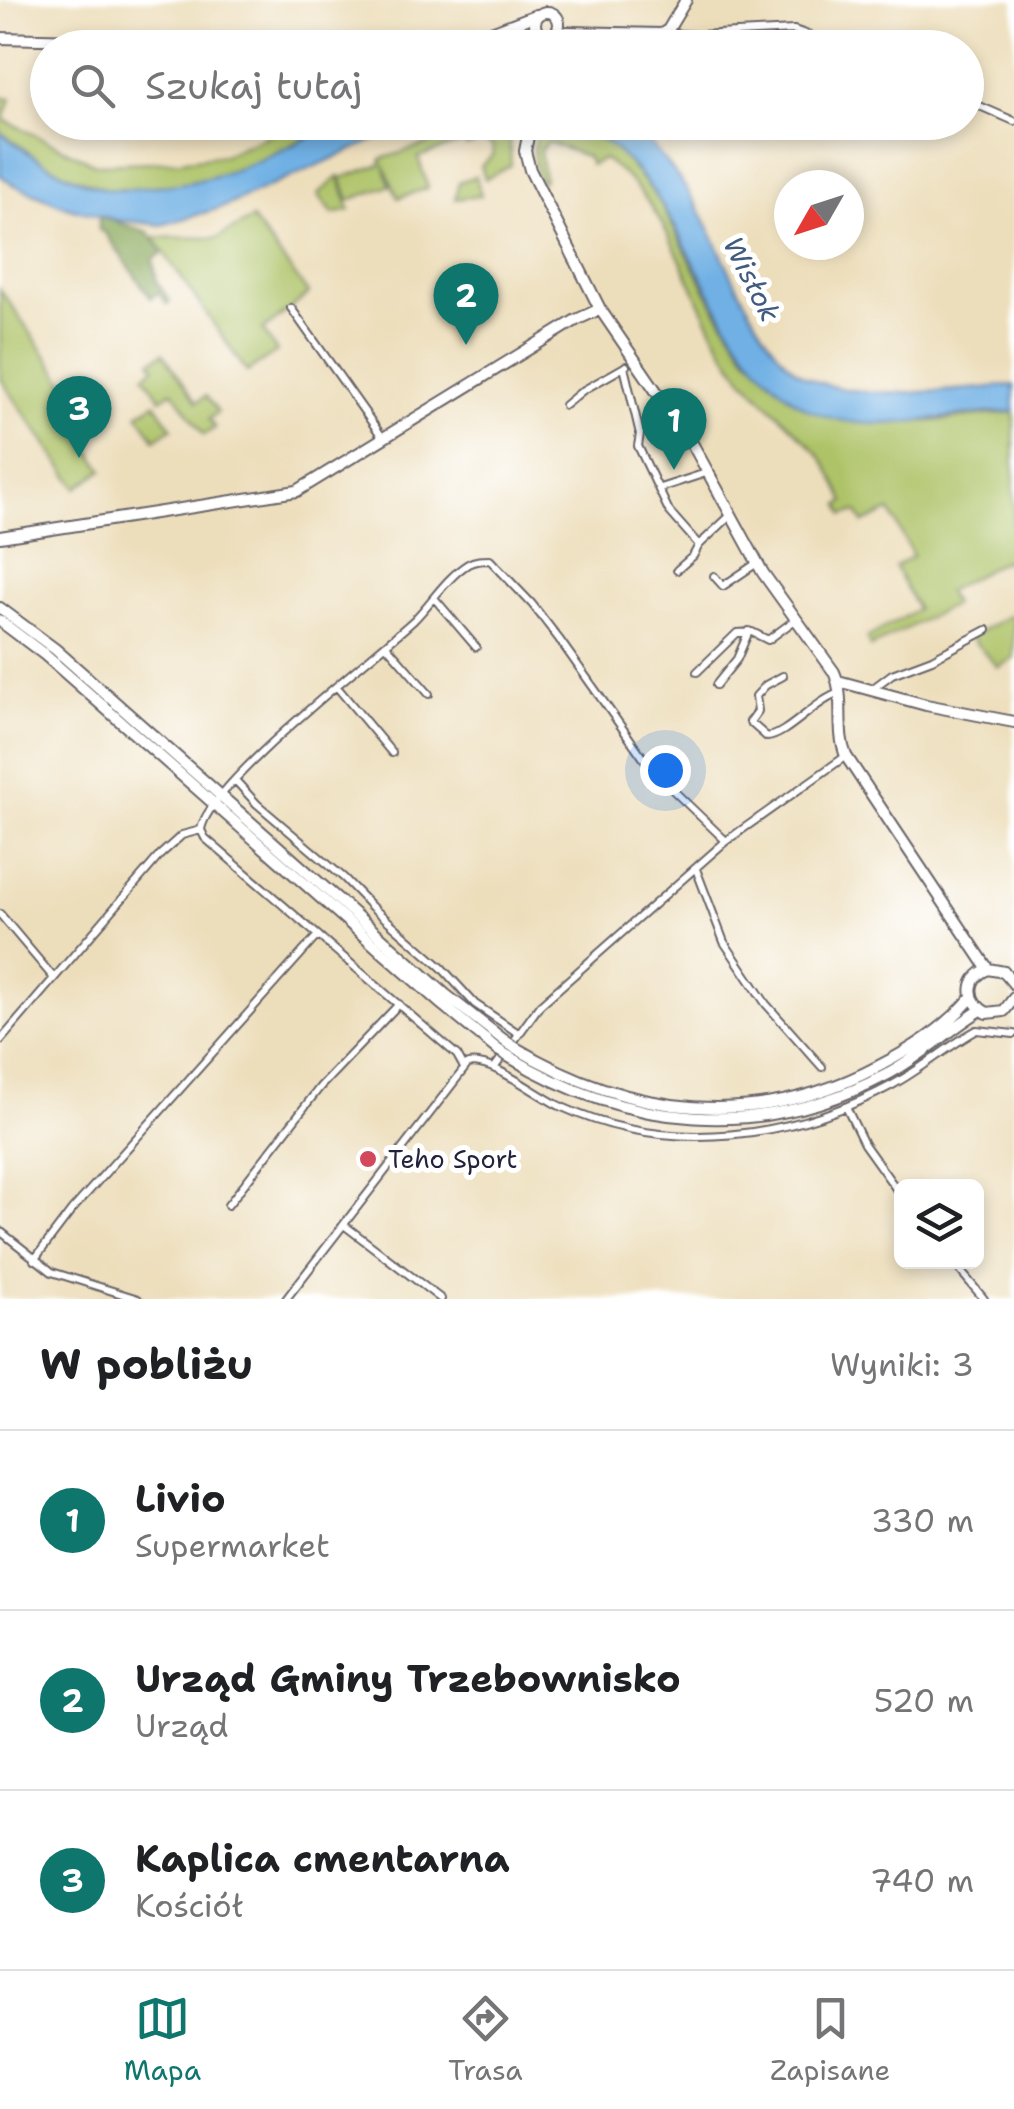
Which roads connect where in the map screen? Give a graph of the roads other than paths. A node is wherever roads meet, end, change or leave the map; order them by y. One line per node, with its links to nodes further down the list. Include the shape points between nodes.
1 (686, 0): 6 (street)
2 (536, 16): 3 (street); 4 (street); 5 (street)
3 (498, 30)
4 (542, 30)
5 (551, 30)
6 (671, 30)
7 (0, 38): 8 (street)
8 (30, 39)
9 (984, 108): 10 (street)
10 (1014, 121)
11 (527, 140): 13 (street, via 530,170)
12 (291, 308): 19 (street)
13 (600, 310): 14 (street); 19 (street)
14 (635, 360): 15 (street); 16 (street)
15 (624, 367): 17 (street); 18 (street)
16 (646, 376): 17 (street); 20 (street)
17 (630, 386): 21 (street, via 638,446)
18 (566, 405)
19 (383, 438): 23 (street, via 288,494)
20 (708, 472): 21 (street); 22 (street)
21 (660, 488): 24 (street, via 669,511)
22 (731, 515): 24 (street); 25 (street)
23 (0, 537)
24 (699, 544): 26 (street)
25 (757, 563): 27 (street, via 724,586); 30 (street)
26 (677, 570)
27 (714, 576)
28 (435, 599): 34 (street); 35 (street); 49 (street, via 468,564 490,560 559,638 652,770)
29 (0, 608): 47 (street, via 55,648)
30 (796, 619): 33 (street, via 768,640); 40 (street)
31 (0, 621): 47 (street)
32 (986, 630): 41 (street)
33 (749, 631): 36 (street, via 728,638); 38 (street)
34 (386, 645): 39 (street); 42 (street)
35 (476, 647)
36 (697, 672)
37 (783, 676): 40 (street, via 756,696 758,711 750,722 767,737)
38 (716, 685)
39 (337, 687): 44 (street); 46 (street)
40 (839, 687): 41 (street); 45 (street)
41 (872, 690): 43 (street)
42 (429, 694)
43 (1014, 722)
44 (392, 753)
45 (846, 756): 49 (street); 54 (street)
46 (235, 780): 47 (street); 62 (street, via 475,1004)
47 (219, 799): 48 (street); 65 (street)
48 (201, 830): 52 (street); 55 (street, via 182,835 160,855)
49 (726, 841): 50 (street)
50 (696, 869): 62 (street, via 540,1005); 67 (street, via 724,942 766,1004)
51 (0, 914): 55 (street)
52 (318, 935): 58 (street); 74 (street)
53 (1009, 968): 54 (street); 56 (street)
54 (984, 971): 57 (street, via 972,984)
55 (53, 977): 64 (street)
56 (1014, 984)
57 (972, 998): 60 (street); 65 (street, via 930,1034 860,1076 793,1100 750,1106 627,1097)
58 (398, 1004): 68 (street); 71 (street, via 320,1087)
59 (1011, 1005): 60 (street, via 992,1014); 61 (street)
60 (981, 1010): 65 (street, via 869,1084 758,1116 708,1119 634,1110 580,1094)
61 (1014, 1020)
62 (518, 1033): 66 (street)
63 (1014, 1034): 69 (street, via 977,1030)
64 (0, 1041)
65 (506, 1049)
66 (495, 1067): 68 (street, via 480,1061); 69 (street, via 563,1108 657,1134 749,1133)
67 (822, 1067)
68 (464, 1068): 72 (street)
69 (846, 1107): 70 (street)
70 (894, 1186)
71 (228, 1205)
72 (344, 1224): 77 (street); 78 (street)
73 (0, 1232): 74 (street)
74 (34, 1260): 76 (street, via 81,1284)
75 (958, 1269): 79 (street)
76 (138, 1299)
77 (286, 1299)
78 (441, 1299)
79 (984, 1299)

